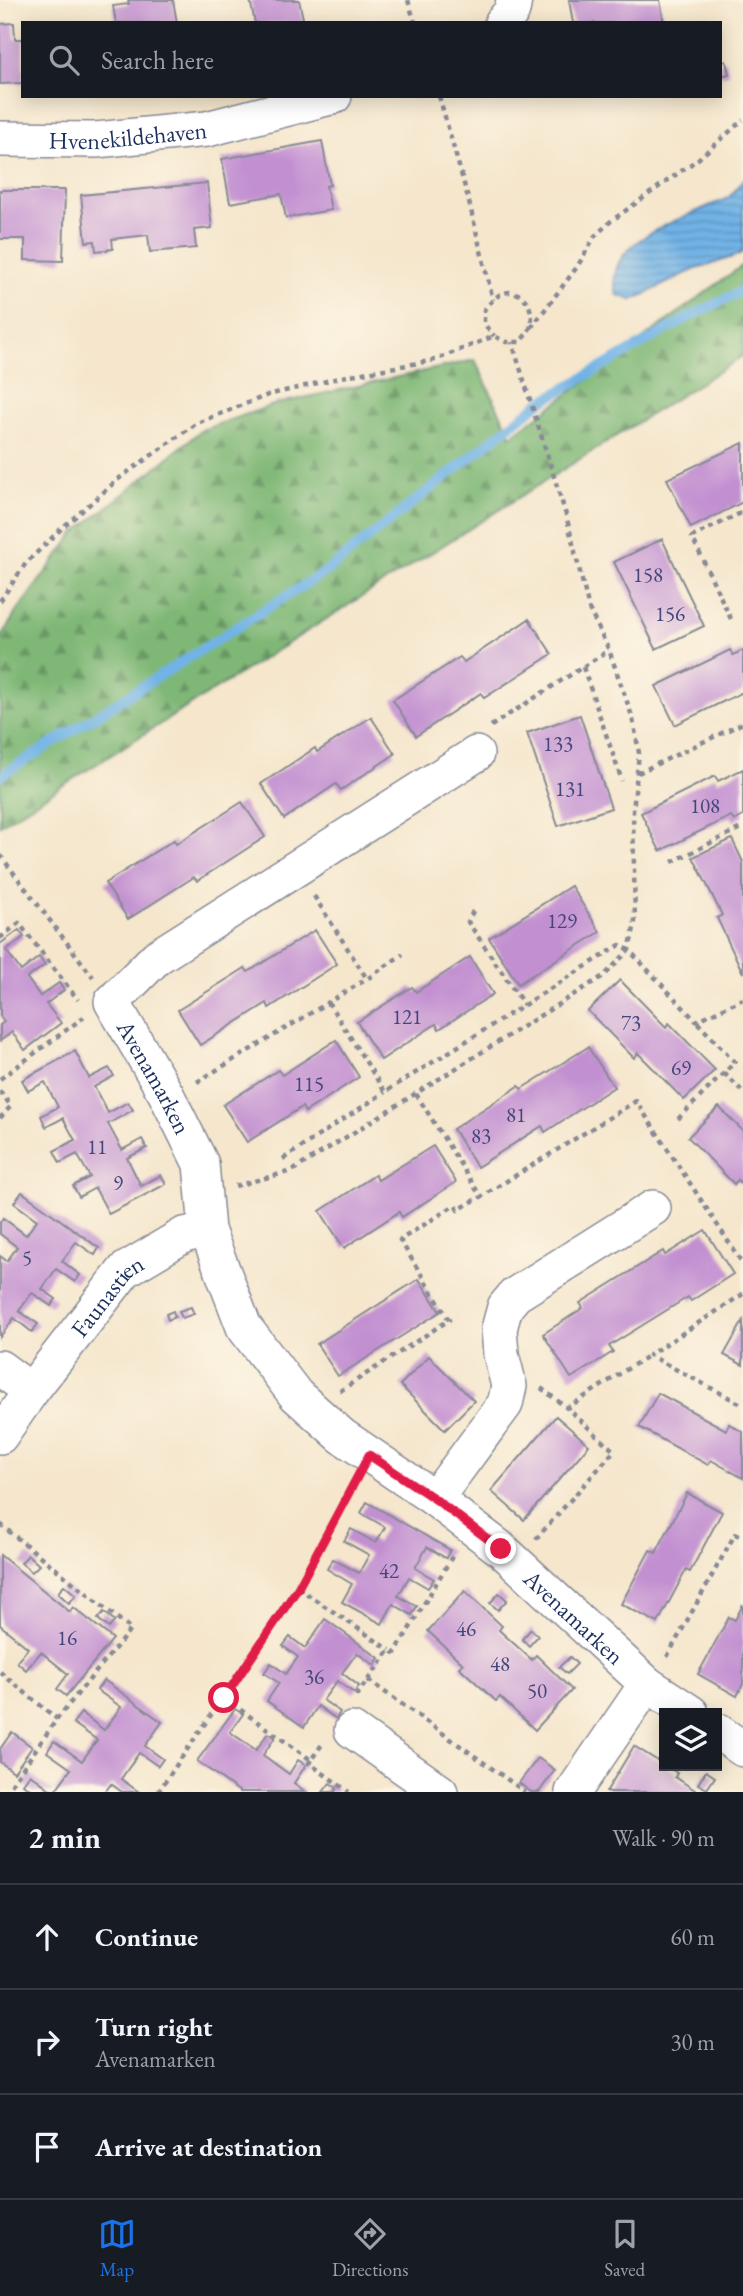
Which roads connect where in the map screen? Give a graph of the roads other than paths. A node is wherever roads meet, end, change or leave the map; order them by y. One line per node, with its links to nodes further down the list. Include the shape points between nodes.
1 (514, 0): 2 (street)
2 (504, 21)
3 (326, 98): 4 (street, Hvenekildehaven, via 207,129 96,139)
4 (0, 139)
5 (476, 754): 7 (street, Avenamarken, via 157,957 100,1008 166,1094 201,1164)
6 (653, 1208): 11 (street, via 515,1295 505,1307 499,1329 509,1386 505,1404)
7 (207, 1230): 9 (street, Faunastien, via 184,1235 125,1270); 11 (street, Avenamarken, via 244,1327 296,1395 342,1436)
8 (0, 1368): 9 (street)
9 (31, 1391): 10 (street, Faunastien)
10 (0, 1436)
11 (435, 1499): 12 (street, Avenamarken)
12 (656, 1672): 13 (street, Avenamarken); 18 (street, Avenamarken)
13 (687, 1708)
14 (343, 1724): 17 (street)
15 (722, 1734): 16 (street)
16 (743, 1749)
17 (440, 1792)
18 (573, 1792)

